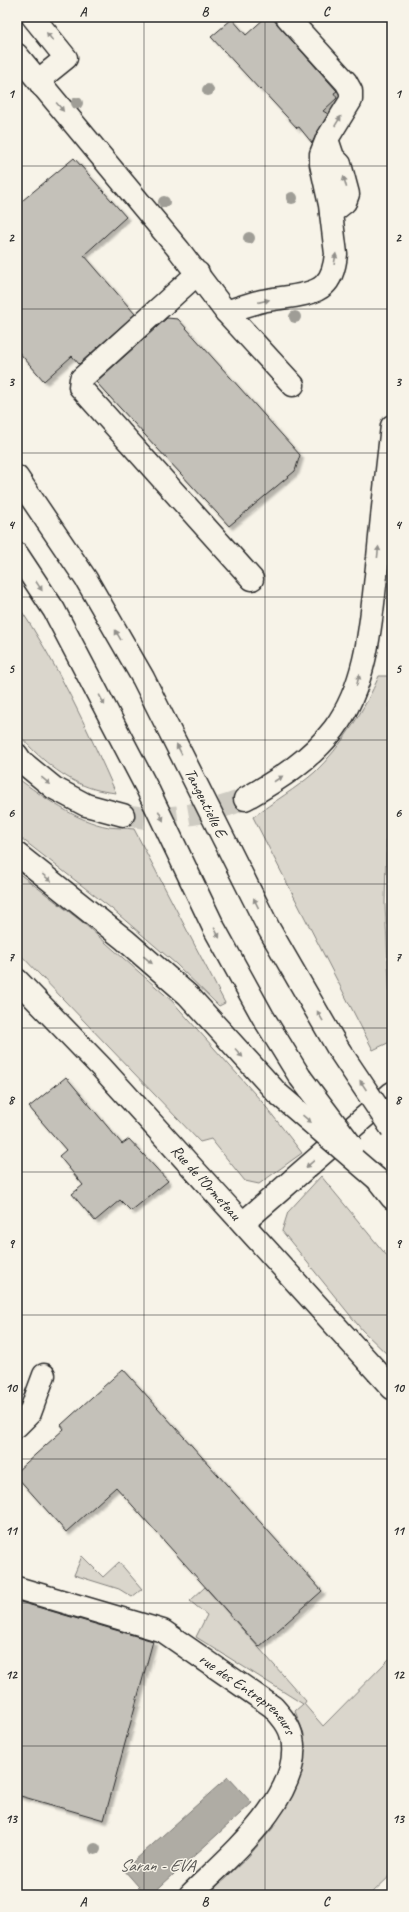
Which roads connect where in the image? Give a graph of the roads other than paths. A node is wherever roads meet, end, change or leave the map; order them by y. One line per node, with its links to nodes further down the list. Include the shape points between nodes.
1 (33, 17): 4 (main road, one-way to 1, via 45,75 66,58)
2 (288, 17): 6 (main road, one-way to 2, via 263,301 316,291 329,279 336,262 321,154 327,139 351,100 351,91 346,82)
3 (17, 55): 4 (main road)
4 (42, 86): 5 (main road, one-way to 5)
5 (198, 273): 6 (main road); 11 (main road, via 81,379 80,388)
6 (226, 312): 7 (main road)
7 (294, 384)
8 (392, 426): 13 (main road, one-way to 8, via 279,779 309,756 334,728 356,689 369,640)
9 (17, 477): 18 (main road, Tangentielle E, one-way to 9, bridge, via 339,1050 269,929 143,678 86,579)
10 (17, 554): 19 (main road, one-way to 19, bridge, via 54,610 148,790 214,928 263,1017 300,1077)
11 (252, 578)
12 (17, 755): 14 (main road, one-way to 14, via 54,788 79,802)
13 (245, 799)
14 (123, 814)
15 (17, 854): 19 (main road, one-way to 19, bridge, via 125,940 188,995 277,1093)
16 (17, 980): 21 (main road, Rue de l'Ormeteau, via 101,1067)
17 (392, 1093): 21 (main road, one-way to 21)
18 (392, 1129)
19 (377, 1179): 20 (main road)
20 (392, 1198)
21 (243, 1223): 23 (main road, Rue de l'Ormeteau)
22 (44, 1375): 24 (main road, via 30,1414)
23 (392, 1388)
24 (17, 1426)
25 (17, 1588): 26 (main road, rue des Entrepreneurs, via 163,1631 274,1707 284,1720 292,1738 292,1762 284,1788 260,1826)
26 (190, 1895)

